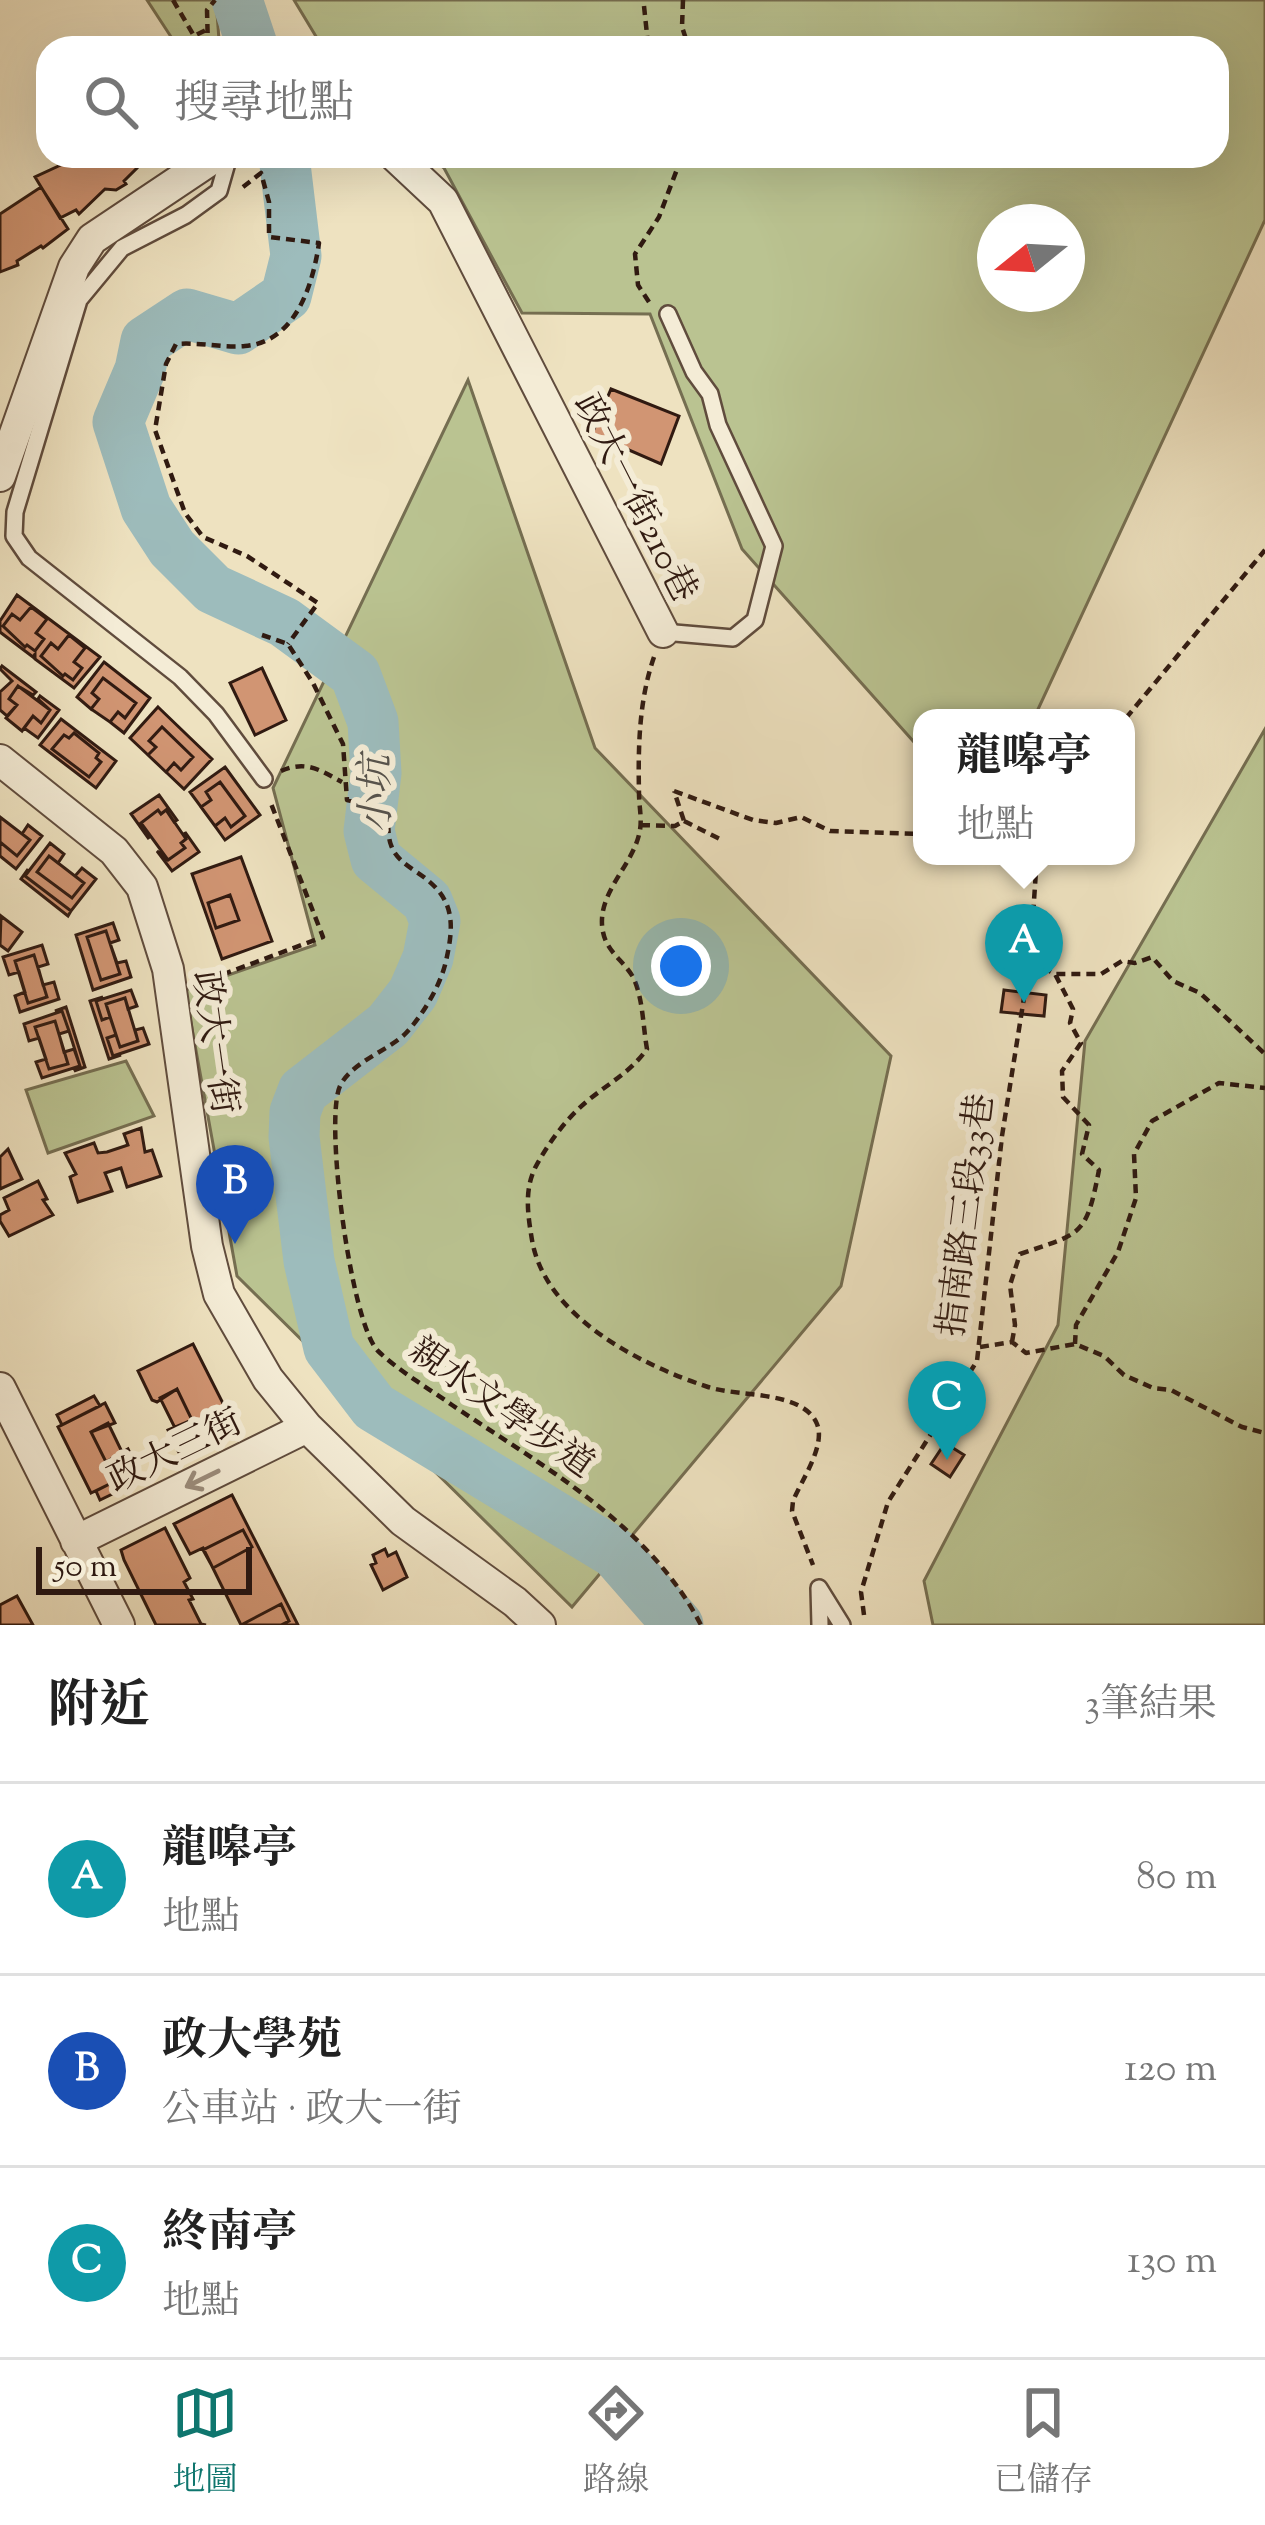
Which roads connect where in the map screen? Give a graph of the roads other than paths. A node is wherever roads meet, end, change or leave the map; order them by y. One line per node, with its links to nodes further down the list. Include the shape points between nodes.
1 (198, 168): 5 (street, via 92,238 74,267)
2 (225, 168): 8 (lane, via 219,190 122,248 79,300 14,536 29,558 180,677)
3 (407, 168): 6 (street, 政大一街210巷, via 443,201)
4 (668, 314): 6 (lane, 政大一街210巷, via 774,546 755,620 733,638)
5 (0, 476)
6 (663, 632)
7 (0, 760): 10 (street, 政大一街, via 114,851 142,887 168,969 219,1294 268,1379)
8 (264, 779)
9 (0, 1388): 11 (street)
10 (307, 1427): 11 (street, 政大三街 / 政大三街, one-way to 11); 13 (street, 政大一街, via 403,1520)
11 (76, 1541): 12 (street)
12 (119, 1625)
13 (540, 1625)
14 (820, 1625): 15 (lane, via 819,1588)
15 (842, 1625)

